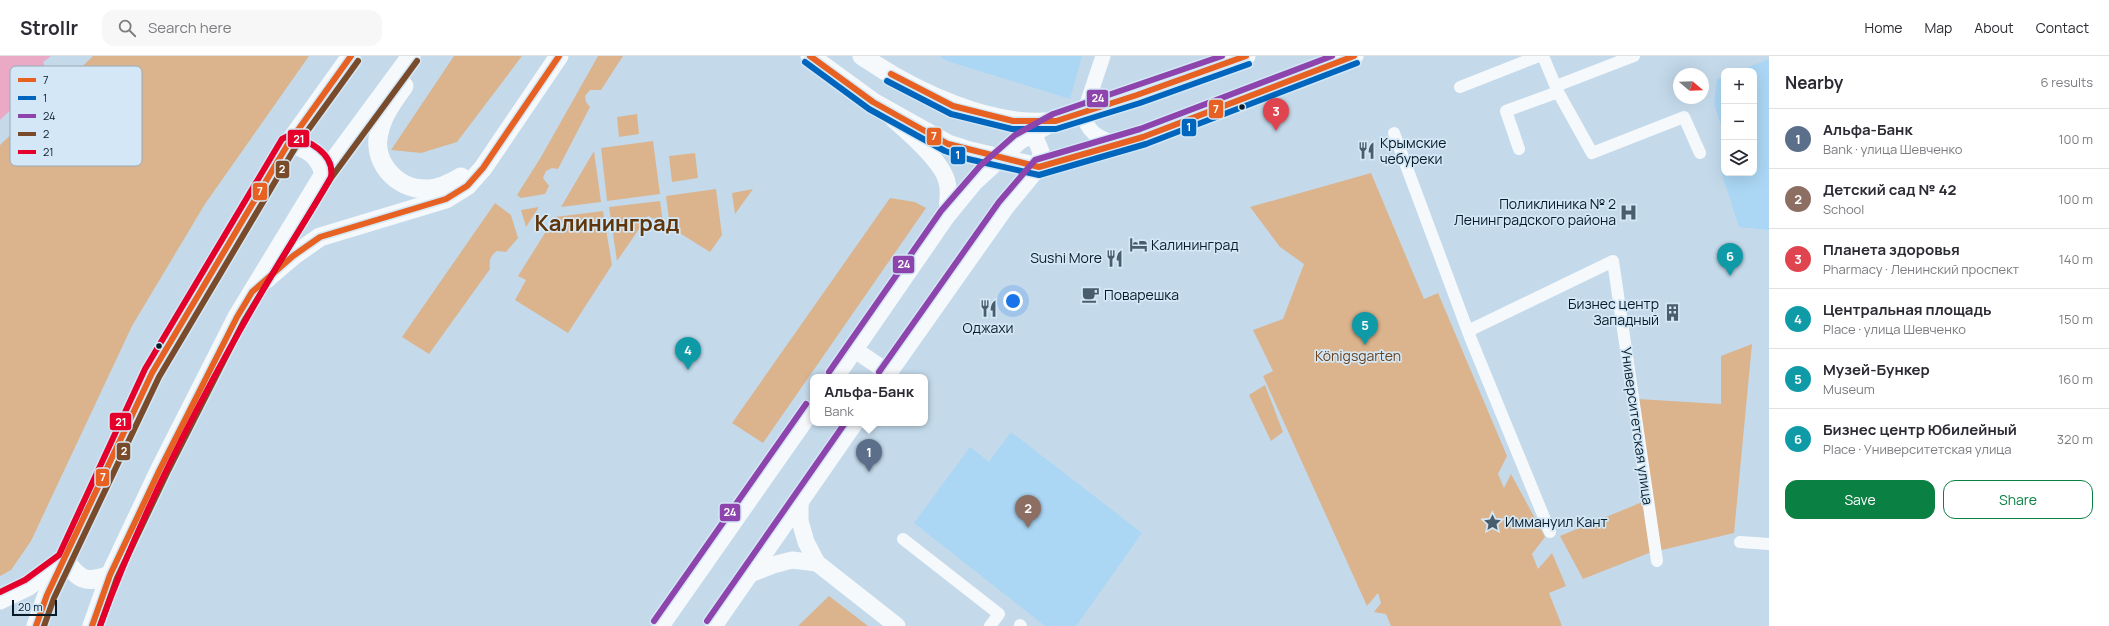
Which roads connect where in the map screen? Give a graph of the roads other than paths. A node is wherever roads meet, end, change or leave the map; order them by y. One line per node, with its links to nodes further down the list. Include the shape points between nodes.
1 (351, 56): 22 (main road)
2 (411, 56): 28 (main road)
3 (418, 56): 4 (main road, via 417,67 391,105 380,129 378,149 382,163 399,182 412,188 428,190 460,178)
4 (544, 56)
5 (559, 56): 30 (main road, via 483,168 467,186 446,199 320,237 293,256)
6 (810, 56): 16 (main road)
7 (862, 56): 18 (main road, via 882,70 953,106)
8 (1103, 56): 17 (street)
9 (1246, 56): 17 (main road)
10 (1354, 56): 23 (main road)
11 (1539, 56): 14 (street)
12 (1543, 56): 15 (street)
13 (1634, 56): 15 (street)
14 (1460, 87)
15 (1557, 89): 24 (street, via 1506,111); 25 (street, via 1592,152 1684,117)
16 (873, 102): 26 (main road, via 948,144); 29 (main road, via 913,136 945,174 948,183)
17 (1084, 113): 19 (main road); 23 (street, via 1087,127 1096,135)
18 (1014, 121): 19 (main road); 21 (main road)
19 (1056, 121): 21 (main road)
20 (1394, 133): 31 (street)
21 (1031, 134): 26 (main road); 27 (main road, via 1041,152)
22 (288, 144): 28 (main road, via 299,146 312,154 321,162); 43 (main road, via 152,373)
23 (1123, 144): 27 (main road)
24 (1519, 149)
25 (1700, 154)
26 (1000, 158): 27 (main road); 29 (main road, via 974,183)
27 (1039, 167): 35 (main road, via 1006,206)
28 (324, 174): 30 (main road)
29 (947, 216): 32 (main road)
30 (252, 292): 47 (main road, via 189,409)
31 (1468, 331): 39 (street); 44 (street, Университетская улица, via 1613,261)
32 (855, 350): 33 (main road); 34 (main road)
33 (838, 374)
34 (887, 374)
35 (889, 374)
36 (810, 413): 51 (main road)
37 (853, 426): 38 (main road)
38 (800, 503): 45 (main road, via 800,521 806,542); 46 (main road)
39 (1550, 532)
40 (903, 539): 54 (street, via 999,614)
41 (1740, 542): 42 (street)
42 (1769, 544)
43 (65, 560): 47 (main road, via 74,573 88,580); 48 (main road, via 29,587); 49 (main road, via 47,595)
44 (1657, 561)
45 (817, 563): 46 (main road, via 792,560); 53 (main road)
46 (750, 574): 52 (main road)
47 (110, 575): 50 (main road)
48 (0, 601)
49 (36, 626)
50 (92, 626)
51 (661, 626)
52 (714, 626)
53 (897, 626)
54 (990, 626)

